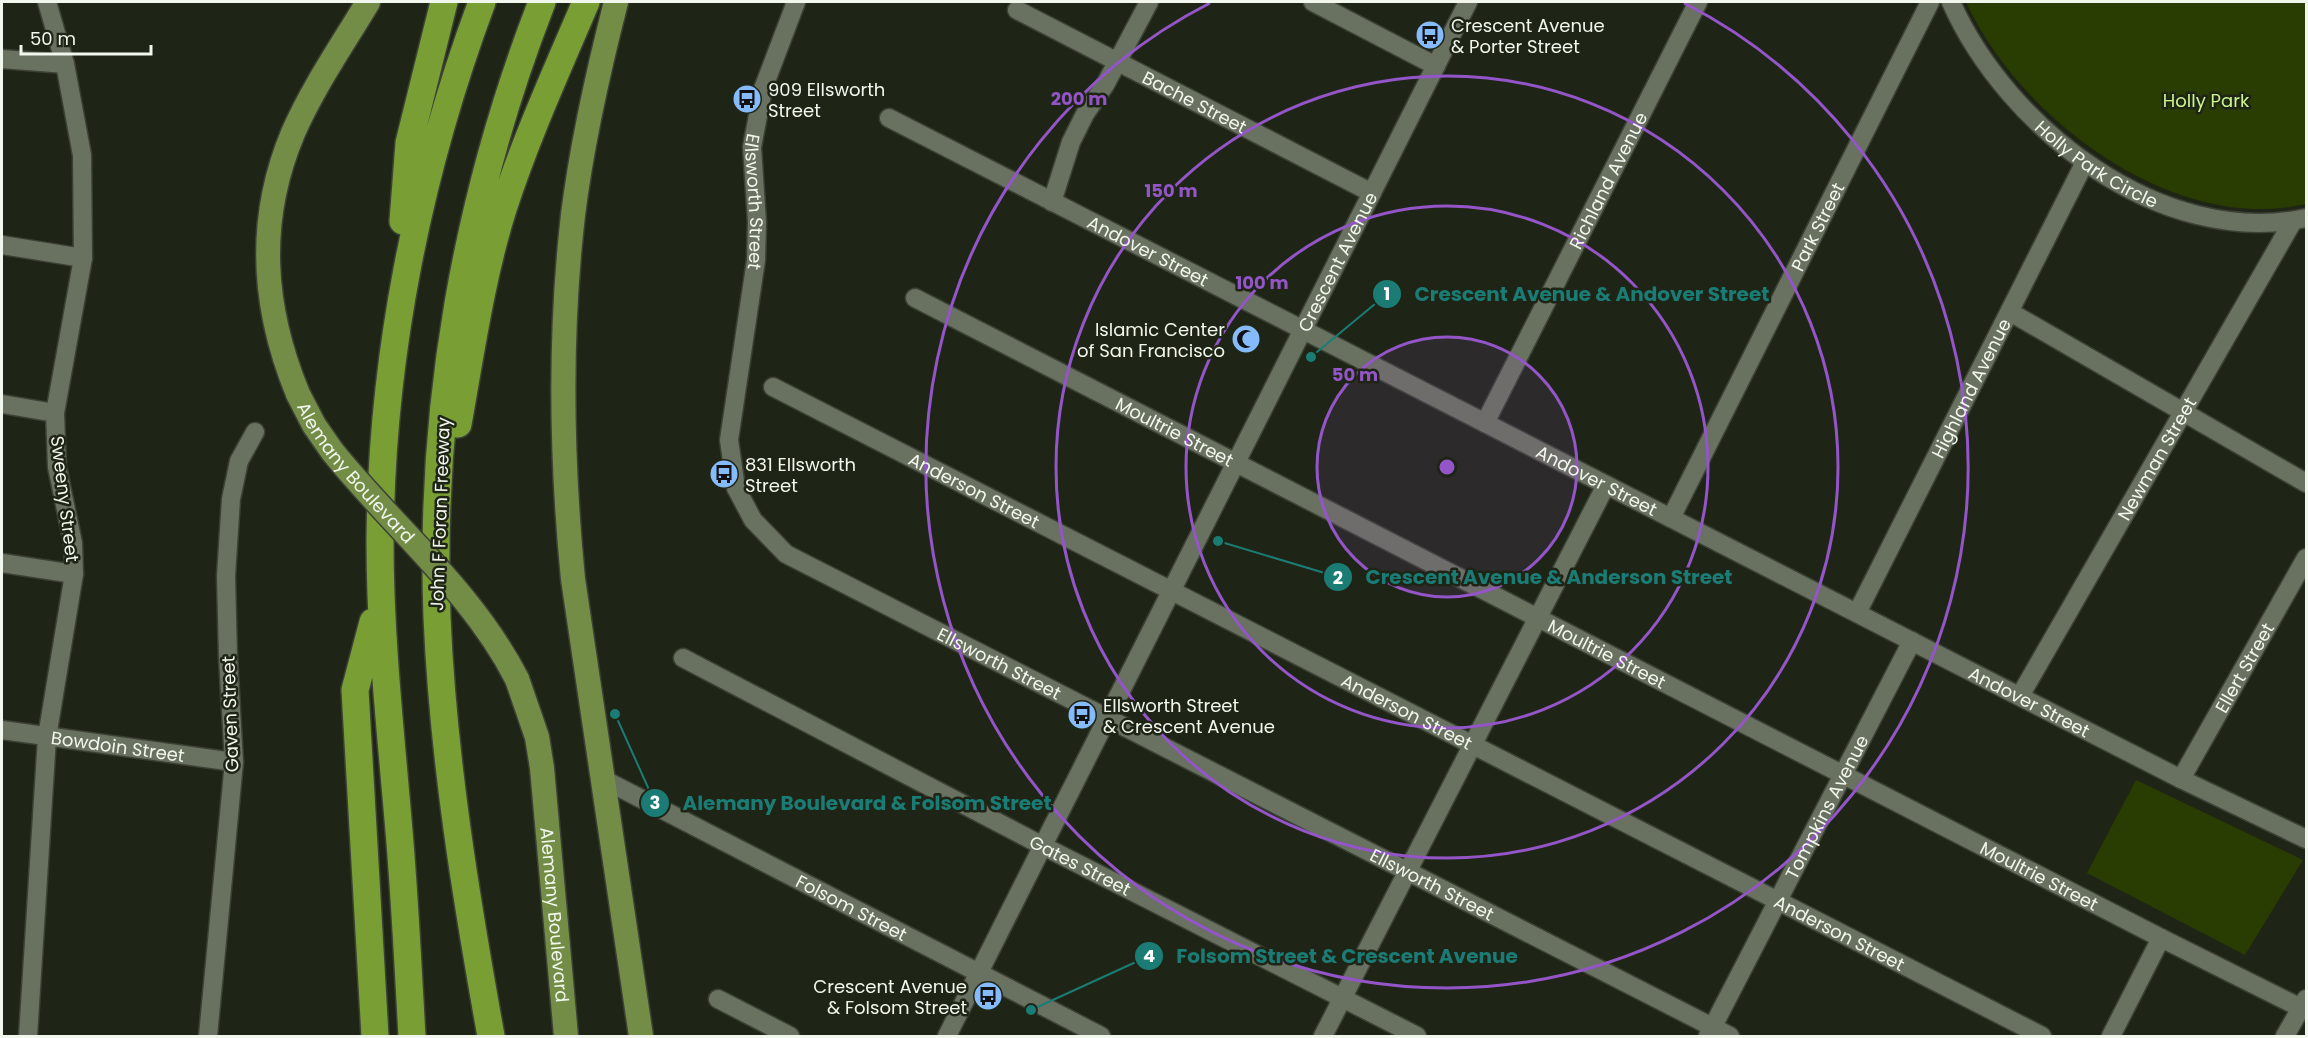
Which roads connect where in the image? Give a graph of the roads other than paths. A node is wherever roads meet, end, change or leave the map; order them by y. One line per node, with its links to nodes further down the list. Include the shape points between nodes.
1 (47, 2): 18 (street, Sweeny Street)
2 (368, 2): 67 (main road, Alemany Boulevard, bridge, via 294,132 282,165 268,228 269,297 284,361 314,425 332,451 474,610 517,679 539,747)
3 (444, 2): 30 (highway, via 409,143)
4 (482, 2): 30 (highway, via 457,71 427,178)
5 (542, 2): 41 (highway, John F Foran Freeway, via 499,124 464,268 446,386)
6 (586, 2): 41 (highway, via 523,149 503,211 487,270)
7 (616, 2): 58 (main road, via 586,131 573,214 562,360 566,508)
8 (796, 2): 52 (street, Ellsworth Street, via 763,90 752,147 756,260 729,440 736,488 753,519 786,554)
9 (1149, 2): 17 (street)
10 (1313, 2): 19 (street)
11 (1468, 2): 19 (street, Crescent Avenue)
12 (1698, 2): 35 (street, Richland Avenue)
13 (1930, 2): 40 (street, Park Street)
14 (1951, 2): 21 (street, Holly Park Circle, via 1972,43 2011,95 2035,121)
15 (1017, 10): 17 (street, Bache Street)
16 (2, 58): 18 (street)
17 (1118, 63): 22 (street, Bache Street); 23 (street, via 1071,142)
18 (65, 64): 26 (street, Sweeny Street, via 82,155)
19 (1436, 66): 22 (street, Crescent Avenue)
20 (889, 118): 23 (street, Andover Street)
21 (2085, 162): 24 (street, Holly Park Circle, via 2168,206 2226,220); 28 (street, Highland Avenue)
22 (1372, 193): 29 (street, Crescent Avenue)
23 (1052, 202): 29 (street, Andover Street)
24 (2300, 219): 33 (street, Newman Street)
25 (2, 244): 26 (street)
26 (83, 258): 34 (street, Sweeny Street)
27 (915, 298): 37 (street, Moultrie Street)
28 (2010, 312): 33 (street); 47 (street, Highland Avenue)
29 (1303, 330): 35 (street, Andover Street); 37 (street, Crescent Avenue)
30 (393, 357): 46 (highway, via 381,500)
31 (773, 387): 45 (street, Anderson Street)
32 (2, 404): 34 (street)
33 (2184, 412): 38 (street); 51 (street, Newman Street)
34 (55, 413): 44 (street, Sweeny Street, via 57,467 73,543)
35 (1485, 423): 39 (street, Andover Street)
36 (255, 432): 56 (street, Gaven Street, via 238,461 227,554)
37 (1236, 463): 45 (street, Crescent Avenue); 48 (street, Moultrie Street)
38 (2307, 483)
39 (1606, 485): 40 (street, Andover Street); 48 (street)
40 (1671, 518): 47 (street, Andover Street)
41 (436, 540): 64 (highway, John F Foran Freeway, via 441,692)
42 (2307, 558): 59 (street, Ellert Street)
43 (2, 563): 44 (street)
44 (74, 574): 54 (street, Sweeny Street)
45 (1172, 591): 52 (street, Crescent Avenue); 55 (street, Anderson Street)
46 (381, 595): 60 (highway); 75 (highway, via 355,690)
47 (1857, 613): 49 (street, Andover Street)
48 (1537, 618): 55 (street); 57 (street, Moultrie Street)
49 (1912, 641): 51 (street, Andover Street); 57 (street, Tompkins Avenue)
50 (683, 658): 62 (street, Gates Street)
51 (2020, 696): 59 (street, Andover Street)
52 (1108, 718): 62 (street, Crescent Avenue); 63 (street, Ellsworth Street)
53 (2, 730): 54 (street, Bowdoin Street)
54 (47, 737): 56 (street, Bowdoin Street); 73 (street, Sweeny Street)
55 (1473, 745): 63 (street); 65 (street, Anderson Street)
56 (234, 762): 74 (street, Gaven Street)
57 (1843, 774): 65 (street, Tompkins Avenue); 66 (street, Moultrie Street)
58 (601, 778): 68 (street, Folsom Street); 82 (main road)
59 (2181, 779): 61 (street, Andover Street)
60 (399, 835): 76 (highway); 77 (highway)
61 (2307, 839)
62 (1043, 846): 68 (street, Crescent Avenue); 69 (street, Gates Street)
63 (1408, 871): 69 (street); 72 (street, Ellsworth Street)
64 (465, 882): 78 (highway); 79 (highway, John F Foran Freeway)
65 (1778, 900): 72 (street, Tompkins Avenue); 89 (street, Anderson Street)
66 (2161, 939): 71 (street, Moultrie Street); 90 (street)
67 (559, 957): 80 (main road, Alemany Boulevard); 81 (main road)
68 (979, 974): 84 (street, Crescent Avenue); 85 (street, Folsom Street)
69 (1343, 998): 86 (street); 87 (street, Gates Street)
70 (718, 999): 83 (street)
71 (2304, 1003): 91 (street)
72 (1710, 1032): 88 (street, Ellsworth Street)
73 (28, 1036)
74 (208, 1036)
75 (375, 1036)
76 (412, 1036)
77 (426, 1036)
78 (482, 1036)
79 (491, 1036)
80 (566, 1036)
81 (578, 1036)
82 (641, 1036)
83 (790, 1036)
84 (947, 1036)
85 (1101, 1036)
86 (1323, 1036)
87 (1417, 1036)
88 (1730, 1036)
89 (2042, 1036)
90 (2111, 1036)
91 (2285, 1036)

